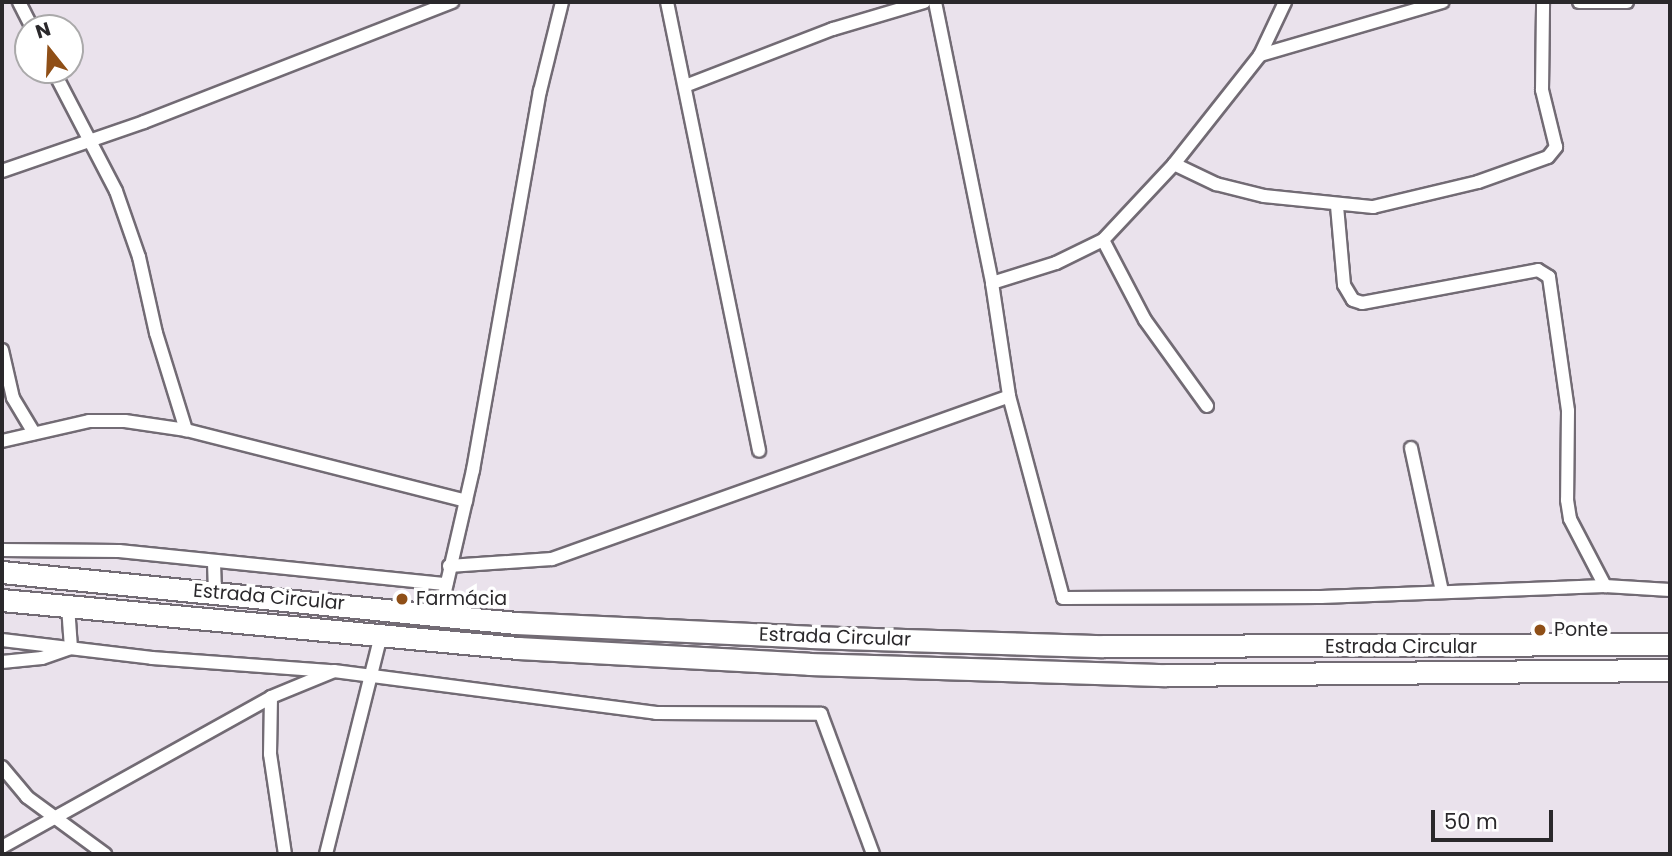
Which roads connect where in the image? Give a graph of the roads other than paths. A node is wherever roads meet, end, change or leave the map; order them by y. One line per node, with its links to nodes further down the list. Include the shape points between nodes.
1 (452, 2): 14 (street)
2 (562, 2): 28 (street, via 540,91)
3 (667, 2): 13 (street)
4 (924, 2): 13 (street, via 833,29)
5 (935, 2): 19 (street)
6 (1285, 2): 11 (street)
7 (1442, 2): 11 (street)
8 (1544, 2): 17 (street, via 1542,90 1556,147 1553,154 1410,201)
9 (1579, 2): 10 (street)
10 (1627, 2)
11 (1260, 55): 15 (street)
12 (61, 84): 14 (street)
13 (685, 86): 27 (street)
14 (92, 140): 16 (street); 23 (street, via 139,257 156,333)
15 (1174, 164): 17 (street, via 1216,184); 18 (street)
16 (2, 171)
17 (1337, 206): 34 (street, via 1344,285 1353,300 1362,303 1538,270 1549,277 1568,411 1568,510)
18 (1102, 240): 19 (street, via 1056,263); 22 (street, via 1145,320)
19 (992, 283): 21 (street)
20 (2, 350): 24 (street, via 13,398)
21 (1009, 396): 31 (street, via 552,559); 36 (street, via 1063,598 1321,597)
22 (1207, 406)
23 (186, 430): 24 (street, via 106,420); 28 (street)
24 (34, 433): 25 (street)
25 (2, 441)
26 (1411, 448): 36 (street)
27 (759, 451)
28 (466, 501): 31 (street)
29 (2, 550): 30 (street, via 119,551)
30 (214, 563): 33 (street); 37 (street)
31 (449, 566): 33 (street)
32 (2, 572): 37 (main road, Estrada Circular)
33 (446, 584): 40 (street)
34 (1605, 586): 35 (street); 36 (street)
35 (1670, 590)
36 (1442, 591)
37 (215, 592): 40 (main road, Estrada Circular)
38 (2, 600): 39 (main road, Estrada Circular)
39 (68, 606): 41 (main road, Estrada Circular); 44 (street)
40 (439, 613): 43 (main road, Estrada Circular, via 529,624 1089,646)
41 (381, 635): 46 (main road, Estrada Circular, via 518,648 809,664 1166,675); 48 (street)
42 (2, 640): 44 (street)
43 (1670, 644)
44 (71, 648): 45 (street, via 42,658); 47 (street)
45 (2, 662)
46 (1670, 670)
47 (334, 671): 48 (street); 49 (street)
48 (370, 676): 55 (street); 56 (street, via 656,713 821,714)
49 (271, 697): 51 (street); 54 (street, via 270,754)
50 (2, 767): 51 (street, via 27,797)
51 (54, 817): 52 (street); 53 (street)
52 (2, 847)
53 (105, 854)
54 (285, 854)
55 (326, 854)
56 (873, 854)

